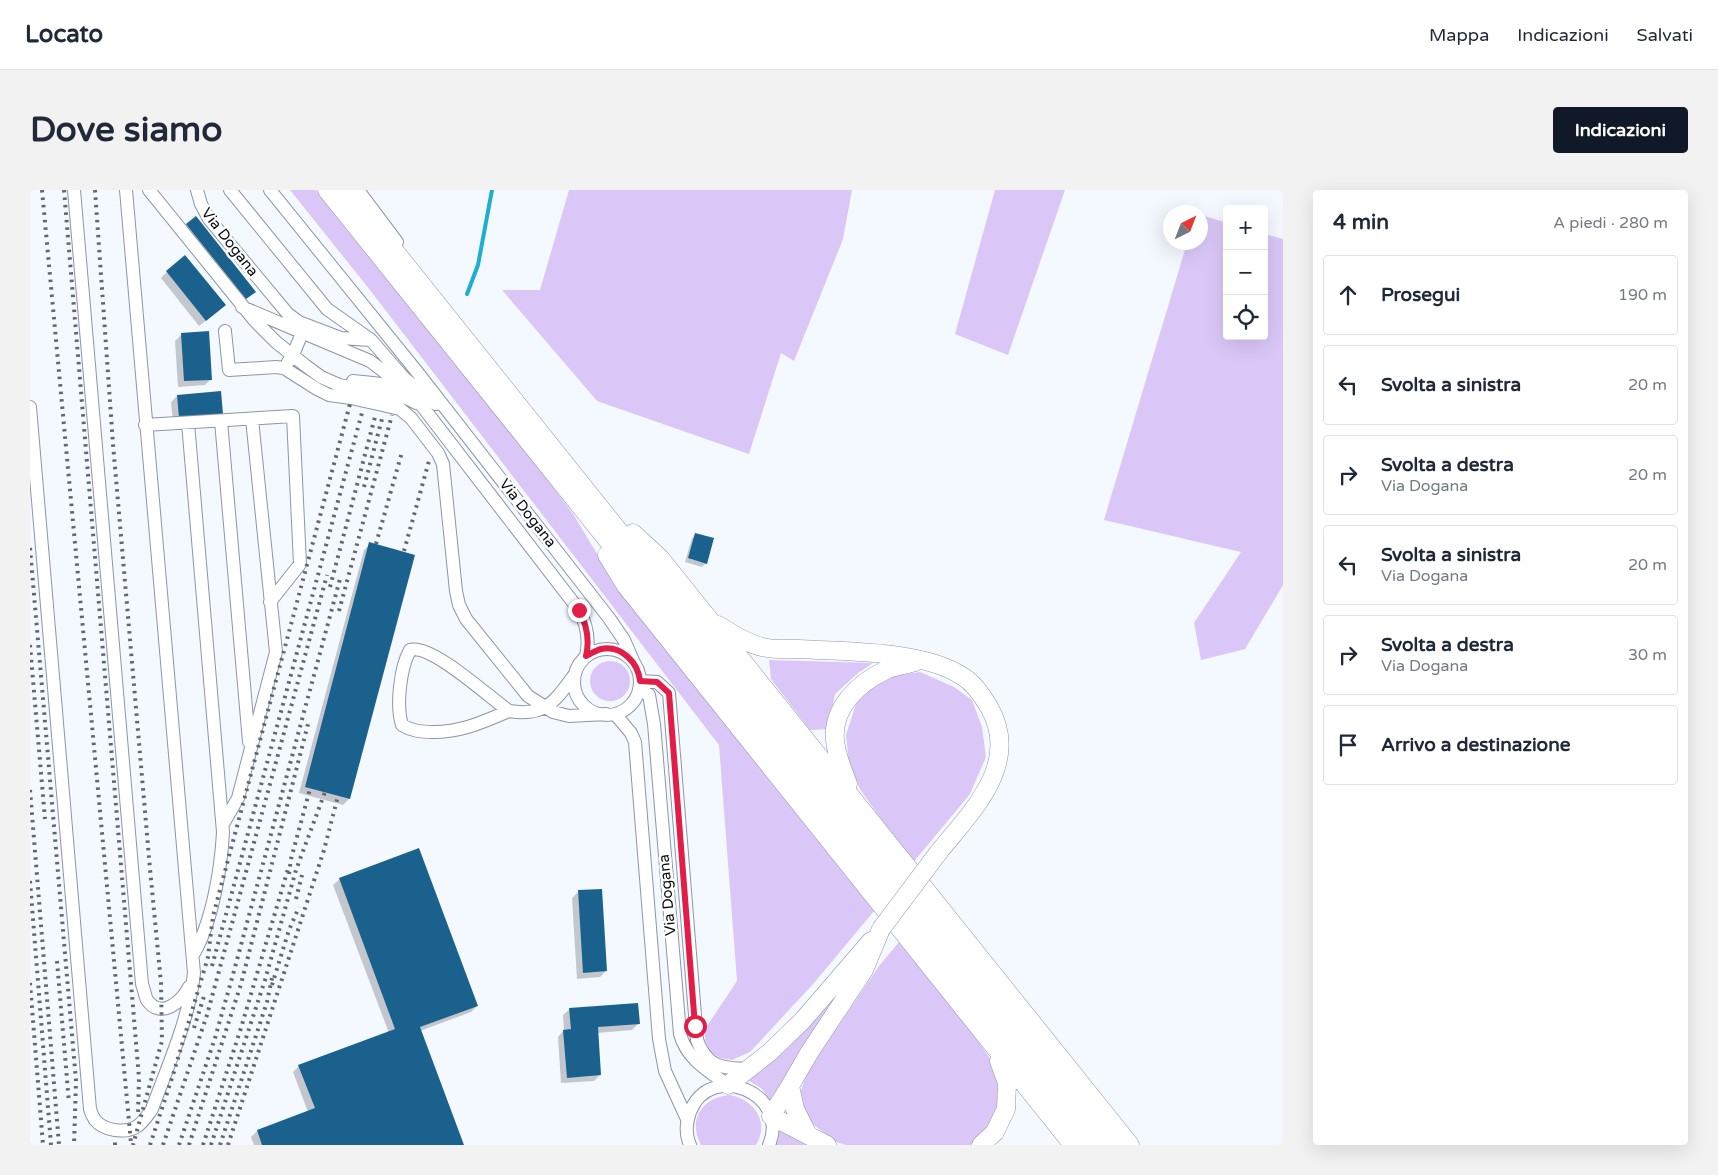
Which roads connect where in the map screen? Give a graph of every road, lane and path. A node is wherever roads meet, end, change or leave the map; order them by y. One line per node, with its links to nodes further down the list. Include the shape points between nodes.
1 (74, 190): 40 (street, via 142,984 147,1000 162,1009 177,1004 184,997)
2 (126, 190): 23 (street)
3 (148, 190): 11 (street, Via Dogana)
4 (197, 190): 14 (street, Via Dogana, via 209,218 288,314 299,322 341,338)
5 (230, 190): 14 (street, Via Dogana, via 327,309)
6 (270, 190): 19 (street, Via Dogana)
7 (327, 190): 24 (highway)
8 (346, 190): 10 (highway)
9 (358, 190): 10 (street, via 394,237)
10 (410, 270): 24 (highway)
11 (242, 307): 13 (street, Via Dogana); 15 (street, Via Dogana)
12 (225, 331): 16 (street, via 229,370)
13 (302, 333): 15 (street); 17 (street, Via Dogana, via 370,361)
14 (372, 340): 19 (street, Via Dogana, via 404,378)
15 (293, 355): 16 (street); 17 (street, Via Dogana, via 328,380 351,388 406,398)
16 (284, 368): 32 (street, via 329,395 400,409 441,458 446,475 458,600 466,619 523,692)
17 (422, 406): 27 (street, Via Dogana, via 579,610 586,625)
18 (30, 407): 40 (street, via 90,1109 102,1125 129,1130 143,1121 152,1109 182,1026)
19 (450, 415): 29 (street, Via Dogana, via 609,618)
20 (252, 419): 21 (street); 25 (street); 25 (street, via 293,416 300,564)
21 (221, 421): 22 (street); 35 (street)
22 (188, 423): 23 (street); 37 (street)
23 (146, 425): 39 (street)
24 (572, 485): 26 (highway, via 660,558); 41 (highway, via 626,586); 55 (highway); 56 (highway)
25 (270, 602): 35 (street, via 276,652)
26 (708, 618): 28 (highway, via 762,647); 36 (highway)
27 (586, 656): 29 (street, via 601,649 613,649); 30 (street)
28 (923, 660): 36 (highway, via 887,670 862,684 848,698 838,717 835,739 838,759); 38 (highway, bridge, via 963,676 979,691 992,714 999,737 998,762 990,786)
29 (634, 663): 31 (street, Via Dogana, via 640,675)
30 (575, 674): 32 (street); 34 (street, Via Dogana, via 574,687 583,705 598,714)
31 (640, 685): 34 (street, via 629,706); 42 (street, via 657,682 669,693 697,1040); 44 (street, Via Dogana, via 649,695 654,724 682,1044 704,1069)
32 (545, 708): 33 (street, via 536,712); 34 (street, via 569,716)
33 (509, 712): 33 (street, via 443,661 420,649 410,650 400,691 399,715 402,725 409,730 467,729)
34 (610, 714): 47 (street, Via Dogana, via 631,733 635,742 660,1039 665,1071)
35 (250, 751): 37 (street, via 238,798)
36 (852, 798): 48 (highway)
37 (223, 824): 39 (street, via 216,885 201,941)
38 (881, 930): 43 (highway, via 803,1020); 45 (highway, via 864,970)
39 (193, 955): 40 (street)
40 (194, 973)
41 (942, 981): 53 (highway, via 1000,1062 1007,1083 1006,1109 995,1132); 54 (highway)
42 (702, 1054): 43 (street, via 727,1068); 44 (street)
43 (748, 1069): 44 (highway)
44 (726, 1084): 46 (street, Via Dogana, via 754,1093); 47 (street, via 702,1095 692,1106)
45 (790, 1086): 46 (highway); 49 (highway, via 795,1109)
46 (771, 1116): 49 (highway); 51 (street, via 773,1128)
47 (687, 1119): 50 (street, Via Dogana)
48 (1115, 1126): 57 (highway); 58 (highway)
49 (808, 1135): 52 (highway)
50 (690, 1145)
51 (769, 1145)
52 (827, 1145)
53 (981, 1145)
54 (1073, 1145)
55 (1092, 1145)
56 (1110, 1145)
57 (1130, 1145)
58 (1135, 1145)

